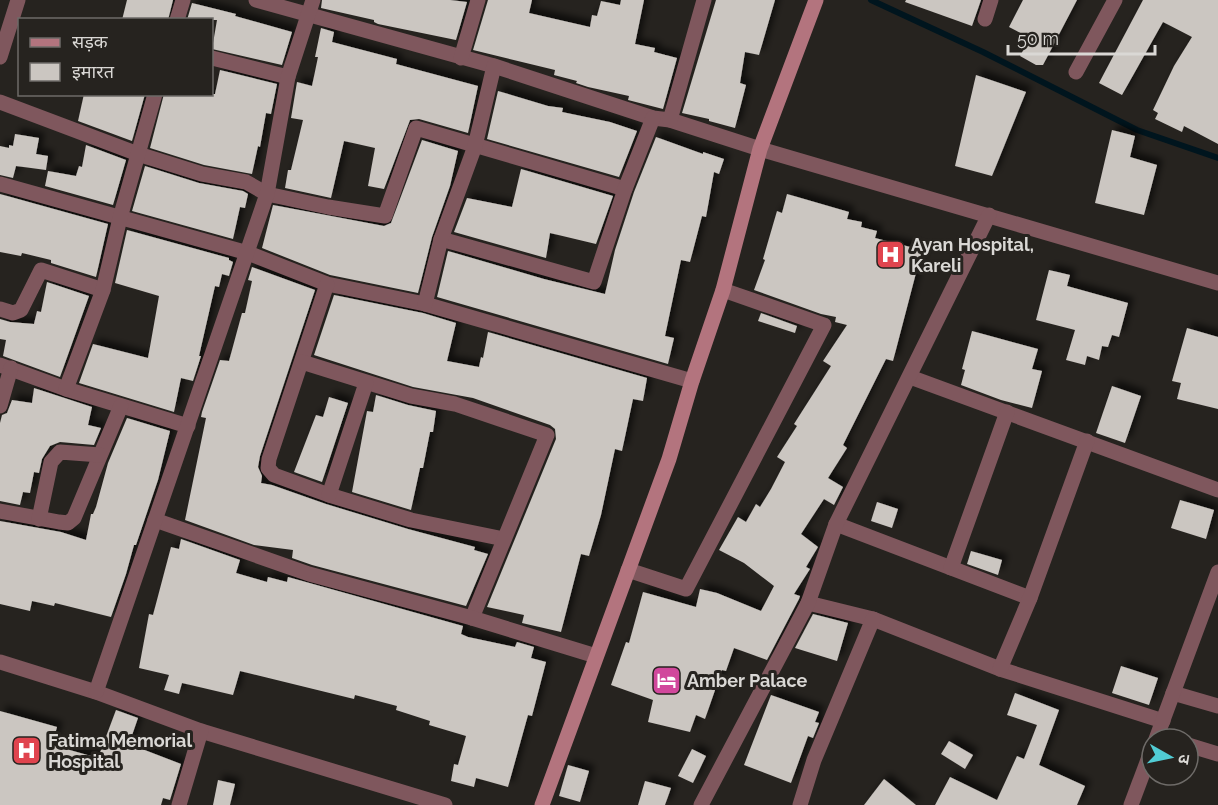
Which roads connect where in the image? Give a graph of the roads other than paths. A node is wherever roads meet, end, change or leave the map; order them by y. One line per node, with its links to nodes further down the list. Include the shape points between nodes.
1 (18, 0): 12 (street)
2 (183, 0): 10 (street)
3 (256, 0): 9 (street)
4 (478, 0): 13 (street)
5 (704, 0): 21 (street)
6 (816, 0): 23 (main road)
7 (991, 0): 11 (street)
8 (1115, 0): 16 (street)
9 (311, 7): 13 (street); 17 (street)
10 (178, 18)
11 (985, 19)
12 (0, 57)
13 (461, 57): 15 (street)
14 (213, 58): 17 (street)
15 (494, 66): 20 (street); 22 (street)
16 (1076, 72)
17 (288, 77): 27 (street)
18 (154, 96): 24 (street)
19 (0, 102): 24 (street)
20 (653, 118): 21 (street); 26 (street)
21 (670, 120): 23 (street)
22 (475, 147): 26 (street); 27 (street, via 416,129 385,216); 30 (street)
23 (760, 149): 28 (street); 35 (main road)
24 (138, 154): 27 (street, via 202,174 246,182); 29 (street)
25 (0, 184): 29 (street)
26 (625, 189): 30 (street, via 594,282)
27 (267, 194): 31 (street)
28 (989, 215): 32 (street); 40 (street)
29 (120, 218): 31 (street); 34 (street)
30 (441, 239): 36 (street)
31 (248, 253): 33 (street); 47 (street)
32 (1218, 283)
33 (327, 284): 36 (street); 38 (street)
34 (103, 290): 37 (street, via 41,270 21,310 13,313); 43 (street)
35 (723, 290): 41 (main road); 58 (street, via 825,325 686,589)
36 (425, 304): 41 (street)
37 (0, 309)
38 (302, 362): 42 (street); 51 (street, via 268,468 274,475)
39 (6, 366): 43 (street); 44 (street)
40 (910, 377): 46 (street); 55 (street)
41 (692, 381): 58 (main road, via 669,459)
42 (366, 383): 51 (street); 56 (street, via 454,404 547,435)
43 (66, 390): 45 (street)
44 (0, 406)
45 (121, 406): 47 (street); 49 (street)
46 (1007, 412): 48 (street); 57 (street)
47 (188, 426): 54 (street)
48 (1087, 441): 50 (street); 60 (street)
49 (100, 455): 53 (street, via 74,518 68,523); 53 (street, via 60,452 51,462)
50 (1218, 490)
51 (329, 495): 56 (street, via 411,520)
52 (0, 511): 53 (street)
53 (39, 519)
54 (155, 520): 62 (street, via 309,574); 67 (street)
55 (836, 524): 57 (street); 61 (street)
56 (504, 539): 62 (street)
57 (951, 568): 60 (street)
58 (628, 570): 64 (main road)
59 (1218, 572): 68 (street)
60 (1030, 598): 66 (street)
61 (808, 603): 63 (street); 79 (street)
62 (472, 618): 64 (street)
63 (873, 619): 66 (street); 80 (street, via 814,760)
64 (596, 656): 78 (main road)
65 (0, 662): 67 (street)
66 (1000, 669): 70 (street)
67 (96, 692): 72 (street)
68 (1173, 693): 69 (street); 70 (street)
69 (1218, 706)
70 (1162, 721): 71 (street)
71 (1161, 727)
72 (201, 731): 76 (street); 77 (street)
73 (1200, 749): 74 (street)
74 (1218, 754)
75 (1140, 784): 81 (street)
76 (179, 805)
77 (445, 805)
78 (542, 805)
79 (701, 805)
80 (800, 805)
81 (1131, 805)

